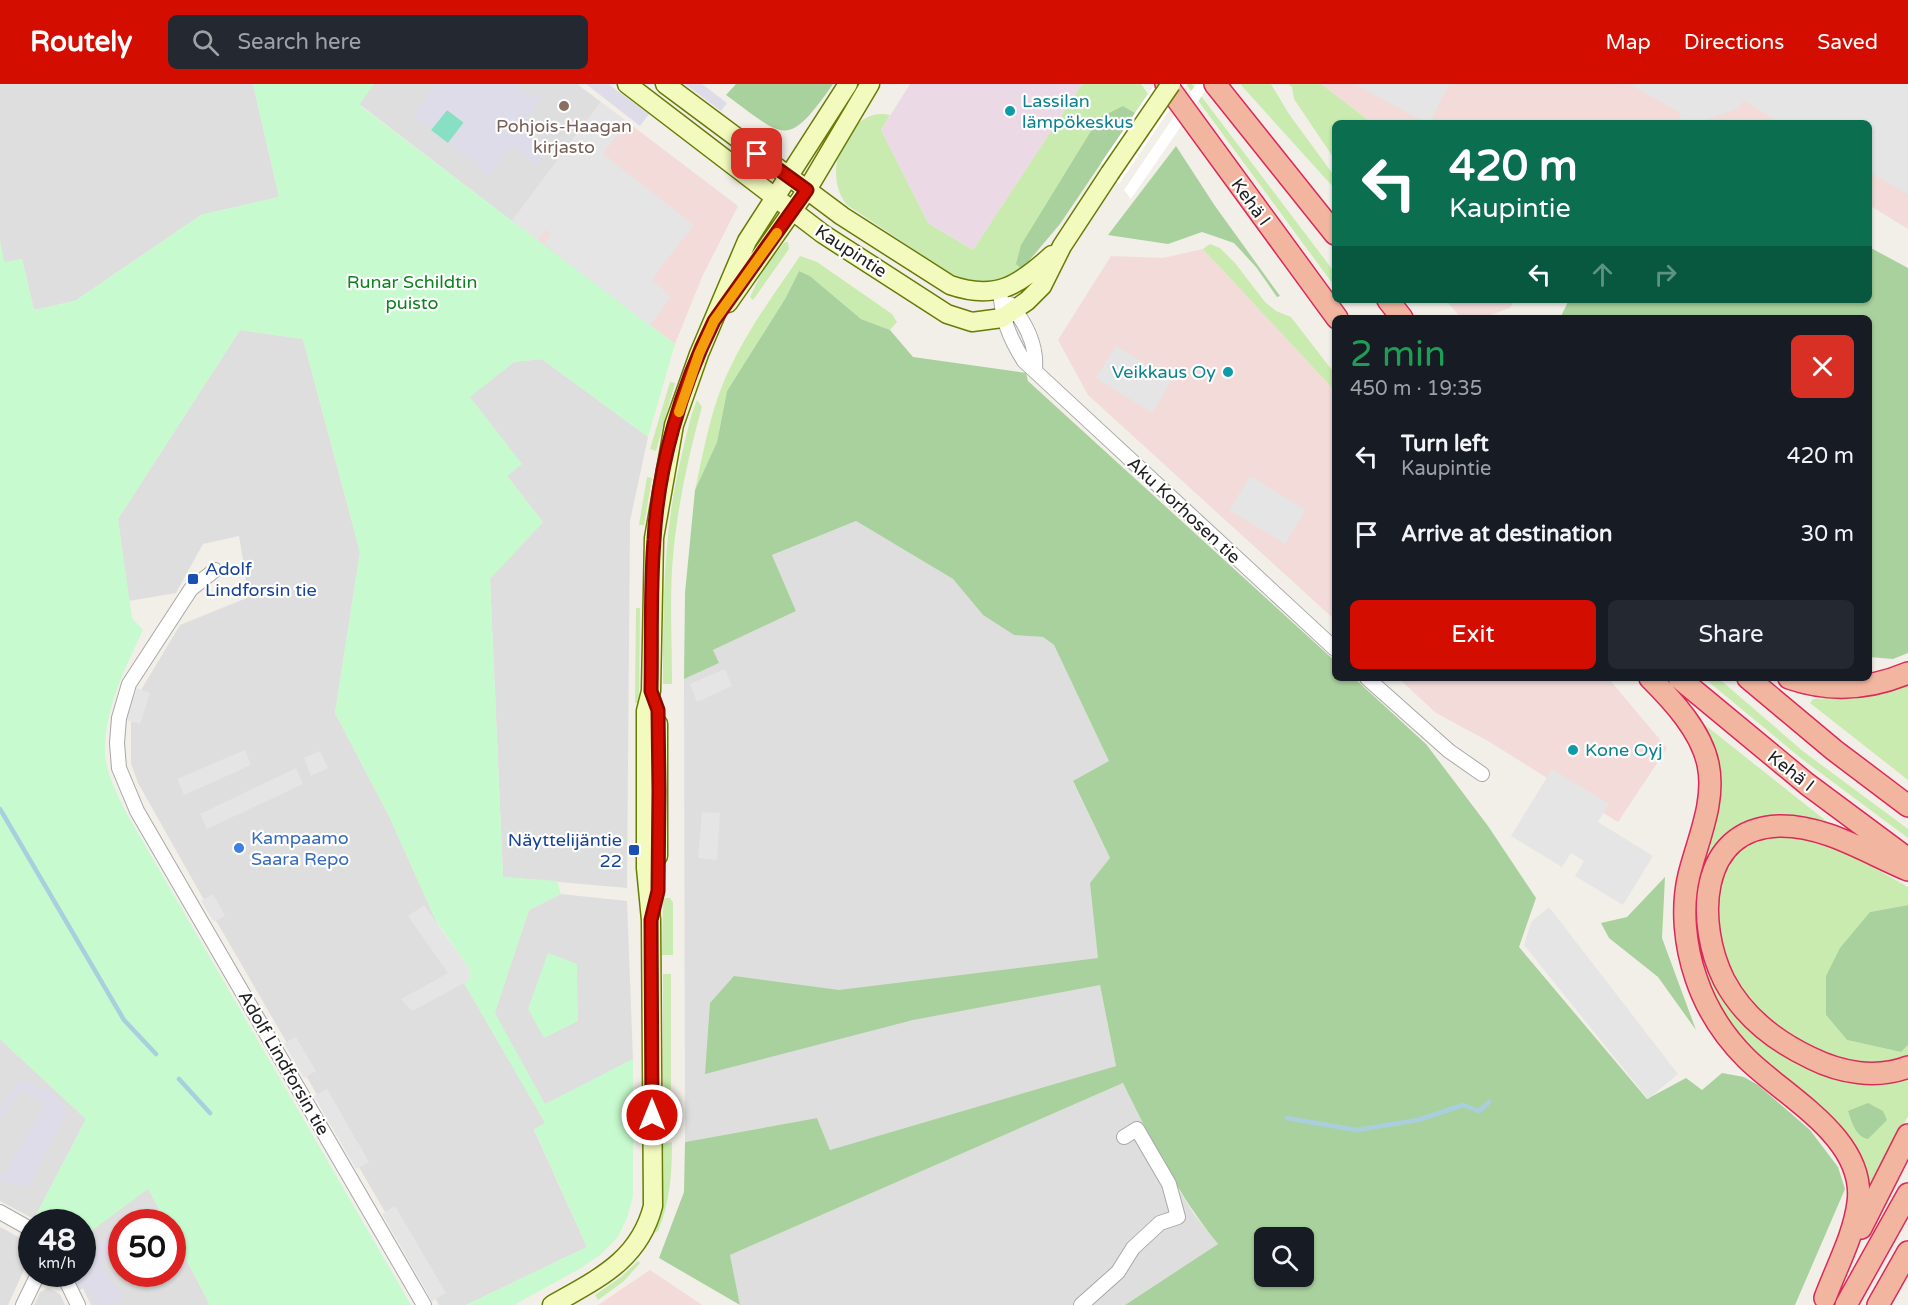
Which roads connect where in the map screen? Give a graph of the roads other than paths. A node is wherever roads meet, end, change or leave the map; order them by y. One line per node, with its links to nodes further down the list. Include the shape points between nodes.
1 (627, 84): 10 (main road, Kaupintie)
2 (665, 84): 8 (main road, Kaupintie)
3 (848, 84): 8 (main road)
4 (870, 84): 9 (main road)
5 (1166, 84): 17 (highway, Kehä I)
6 (1171, 84): 13 (main road, bridge)
7 (1215, 84): 12 (highway)
8 (788, 176): 9 (main road, Kaupintie); 10 (main road)
9 (807, 190): 11 (main road); 14 (main road, Kaupintie, via 951,285 969,292)
10 (775, 195): 11 (main road, Kaupintie); 19 (main road, via 747,240)
11 (792, 211): 16 (main road, Kaupintie, via 947,314 972,322); 19 (main road)
12 (1332, 230)
13 (1062, 246): 14 (main road, via 1023,280); 16 (main road, via 1042,285)
14 (999, 290): 16 (street, Aku Korhosen tie)
15 (1390, 303): 18 (highway)
16 (1009, 314): 21 (street, Aku Korhosen tie, via 1008,336 1024,361)
17 (1335, 315)
18 (1400, 315)
19 (714, 321): 46 (main road, via 674,425 653,550 651,691 658,710 659,791 658,891 651,920 651,1214 633,1250 590,1284)
20 (215, 570): 45 (street, Adolf Lindforsin tie, via 191,589 129,684 119,718 119,768 137,811)
21 (1332, 646)
22 (1908, 673): 27 (highway, via 1872,685 1842,688)
23 (1370, 681): 28 (street, via 1449,751)
24 (1653, 681): 42 (highway, via 1689,725 1708,762 1711,784 1707,811 1685,908 1696,979 1708,1007 1730,1040 1826,1127 1848,1156 1858,1185 1856,1216)
25 (1683, 681): 30 (highway, Kehä I, via 1798,777)
26 (1752, 681): 29 (highway)
27 (1798, 681)
28 (1482, 774)
29 (1908, 806)
30 (1908, 859)
31 (1908, 870): 32 (highway, via 1823,833 1791,827 1763,828 1734,843 1724,854 1715,867 1706,903 1711,945 1725,980 1764,1029 1799,1052 1839,1070 1881,1074)
32 (1908, 1067)
33 (1908, 1135): 42 (highway)
34 (1124, 1137): 47 (street, via 1137,1129 1169,1184 1178,1217 1160,1223 1118,1272)
35 (1908, 1194): 48 (highway)
36 (0, 1212): 37 (street)
37 (18, 1222)
38 (1908, 1252): 49 (highway)
39 (1908, 1265): 49 (highway)
40 (32, 1287): 43 (street)
41 (69, 1287): 44 (street)
42 (1824, 1301)
43 (23, 1305)
44 (78, 1305)
45 (424, 1305)
46 (552, 1305)
47 (1081, 1305)
48 (1846, 1305)
49 (1879, 1305)

